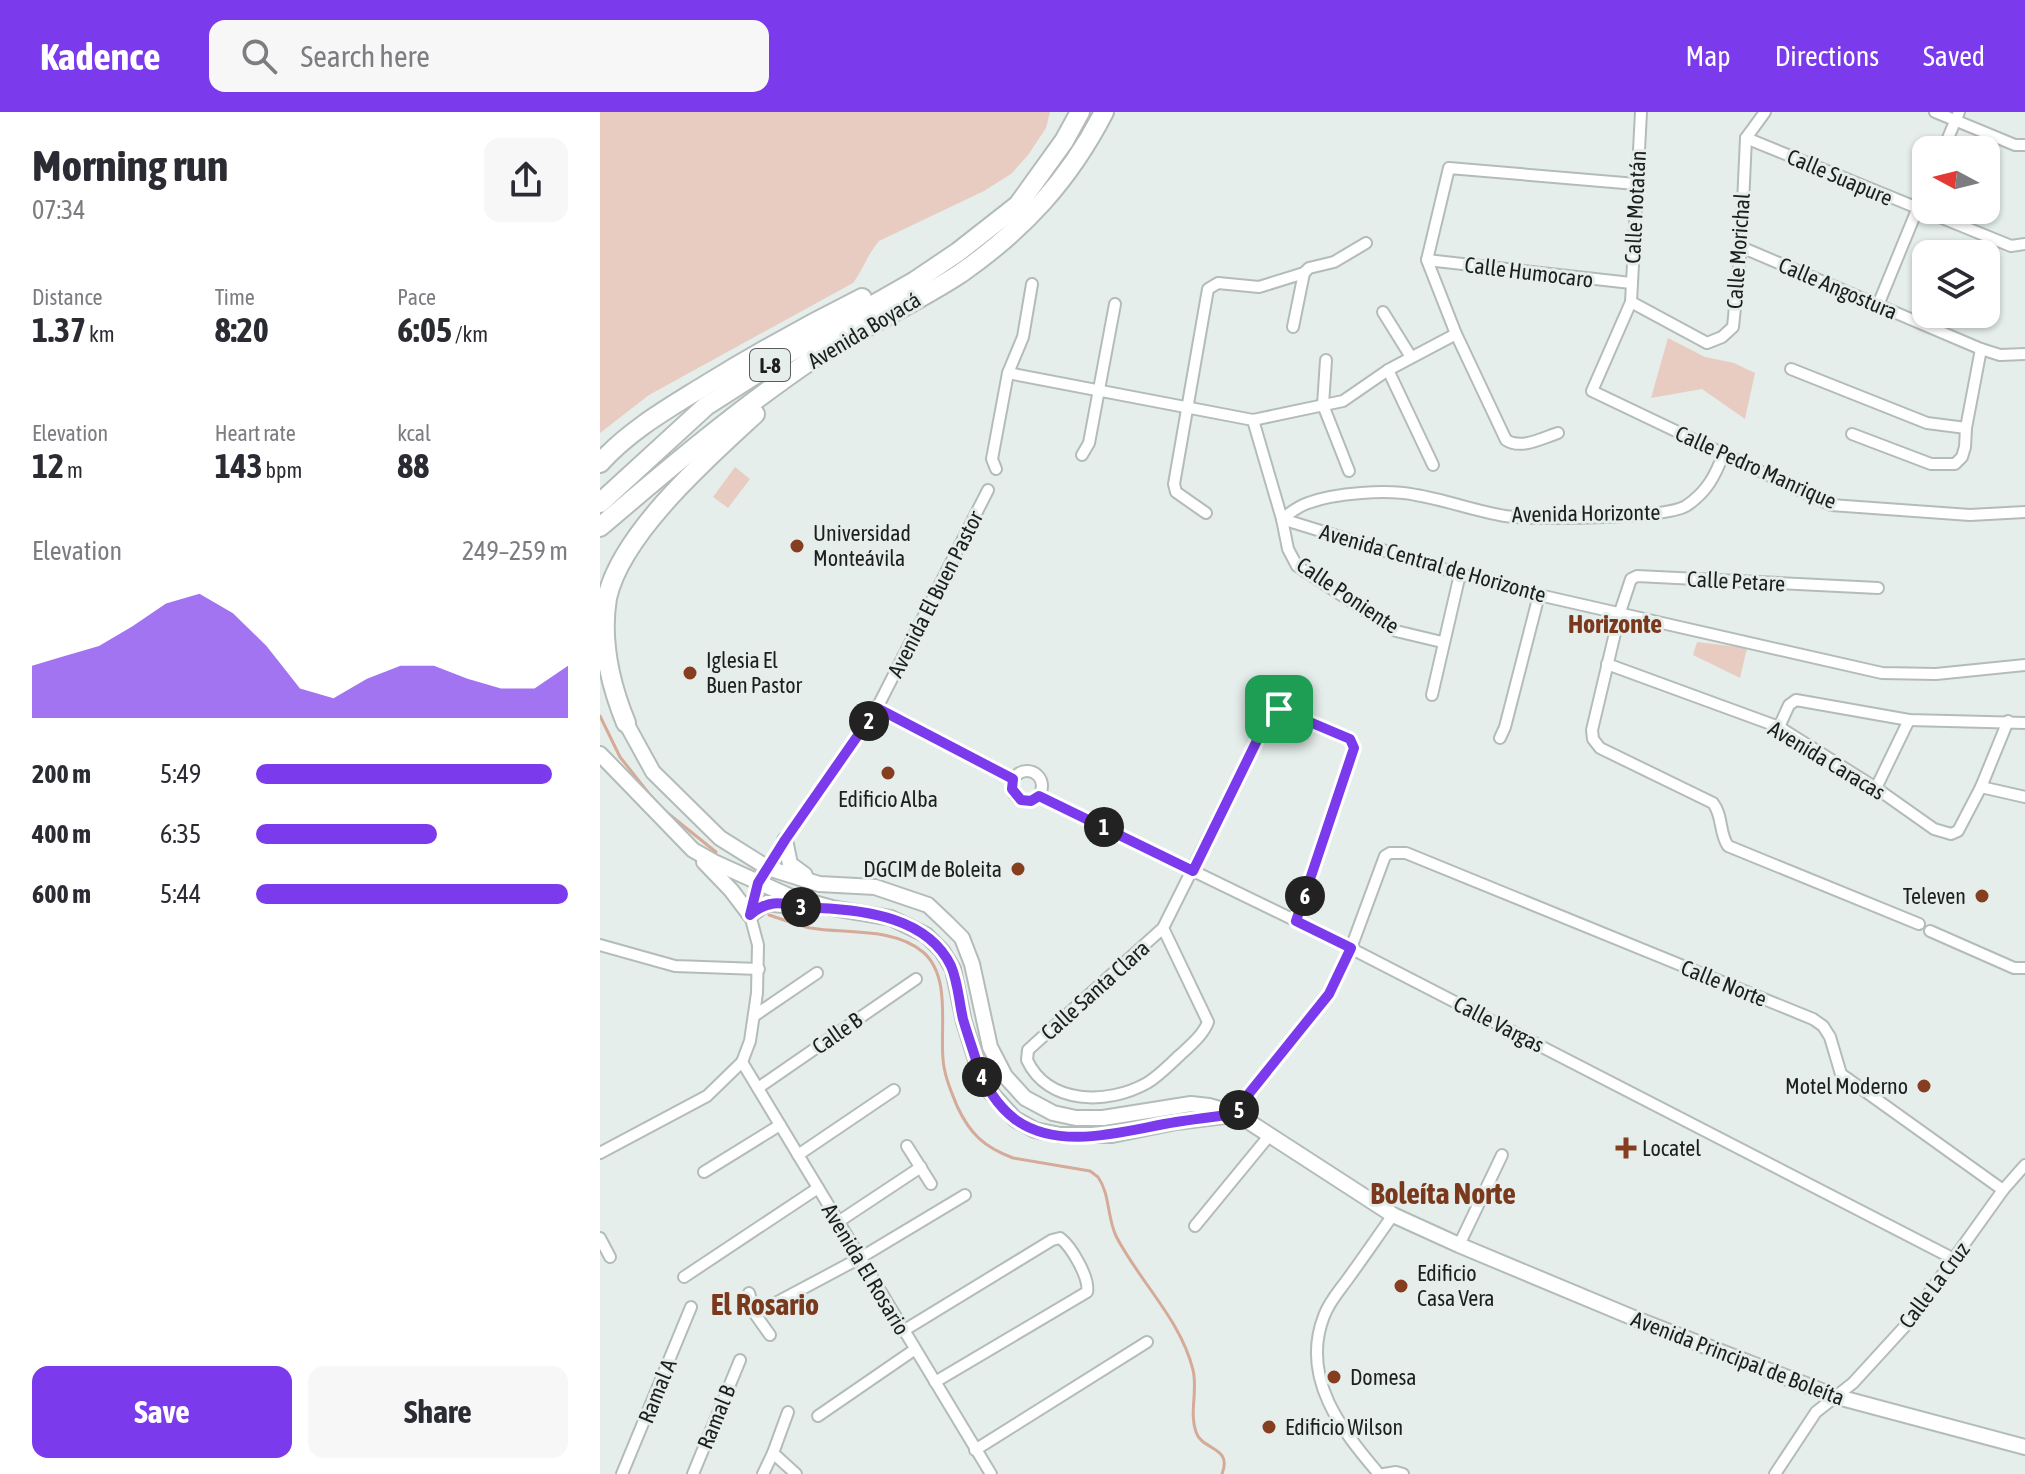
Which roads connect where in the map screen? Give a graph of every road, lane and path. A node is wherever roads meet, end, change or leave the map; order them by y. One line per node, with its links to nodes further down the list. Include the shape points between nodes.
1 (1080, 112): 17 (highway, Avenida Boyacá / L-8, via 1018,205)
2 (1104, 112): 31 (highway, Avenida Boyacá / L-8, via 1074,166 1023,223 961,272)
3 (1641, 112): 10 (street, Calle Motatán)
4 (1765, 112): 8 (street)
5 (1935, 112): 6 (street)
6 (1957, 116): 7 (street); 9 (street)
7 (1949, 136)
8 (1746, 138): 11 (street, Calle Suapure); 16 (street, Calle Morichal)
9 (2025, 145)
10 (1636, 184): 18 (street, via 1449,168); 20 (street, Calle Motatán)
11 (1912, 207)
12 (1912, 221): 24 (street)
13 (1955, 224): 15 (street, Calle Suapure, via 2011,246)
14 (1366, 243): 19 (street)
15 (2025, 244)
16 (1741, 247): 22 (street, Calle Morichal, via 1733,327 1722,337 1707,343); 24 (street, Calle Angostura)
17 (958, 252): 45 (highway, via 785,337 655,416 619,441); 50 (highway, Avenida Boyacá / L-8, via 706,406)
18 (1427, 260): 20 (street, Calle Humocaro); 27 (street)
19 (1304, 273): 26 (street); 38 (street, via 1259,287 1210,286)
20 (1631, 283): 22 (street, Calle Motatán)
21 (1032, 284): 35 (street, via 1023,337)
22 (1631, 302): 43 (street, Calle Pedro Manrique, via 1592,391)
23 (1115, 304): 36 (street)
24 (1878, 305): 28 (street, Calle Angostura)
25 (1383, 312): 30 (street)
26 (1293, 327)
27 (1456, 334): 30 (street); 41 (street, via 1506,440 1514,445)
28 (1981, 349): 29 (street, Calle Angostura); 40 (street)
29 (2025, 354)
30 (1411, 357): 34 (street)
31 (815, 358): 54 (highway, Avenida Boyacá / L-8); 66 (highway, via 677,491 626,553 614,576 607,600 607,659)
32 (1326, 360): 37 (street)
33 (1791, 369): 40 (street, via 1927,423)
34 (1388, 370): 37 (street, via 1343,401); 46 (street)
35 (1008, 373): 36 (street); 47 (street, via 992,459)
36 (1099, 390): 38 (street); 44 (street)
37 (1323, 405): 39 (street); 48 (street)
38 (1188, 406): 39 (street); 52 (street, via 1174,489)
39 (1253, 420): 53 (street)
40 (1966, 428): 42 (street, via 1962,457 1944,465)
41 (1558, 433)
42 (1852, 434)
43 (1724, 453): 51 (street, Calle Pedro Manrique, via 1837,506 1970,515); 53 (street, Avenida Horizonte, via 1705,490 1684,507 1661,515 1518,517 1389,493 1309,502)
44 (1082, 455)
45 (600, 463)
46 (1433, 465)
47 (996, 469)
48 (1349, 471)
49 (988, 490): 63 (street, Avenida El Buen Pastor)
50 (600, 503)
51 (2025, 512)
52 (1206, 513)
53 (1282, 519): 55 (street, Avenida Central de Horizonte); 59 (street, Calle Poniente, via 1297,566 1396,631)
54 (600, 527)
55 (1460, 574): 57 (street, Avenida Central de Horizonte); 59 (street)
56 (1878, 588): 58 (street, Calle Petare, via 1637,576 1628,582)
57 (1539, 595): 58 (street, Avenida Central de Horizonte); 69 (street)
58 (1620, 612): 60 (street); 61 (street, Avenida Central de Horizonte, via 1895,674)
59 (1442, 642): 62 (street)
60 (1607, 664): 68 (street, Avenida Caracas); 85 (street, via 1592,730 1596,744 1713,803 1728,846)
61 (2025, 665)
62 (1432, 695)
63 (877, 708): 71 (street, Calle Vargas); 76 (street, Avenida El Buen Pastor)
64 (1909, 720): 65 (street); 68 (street, via 1796,700); 73 (street)
65 (2008, 721): 67 (street); 72 (street)
66 (626, 723): 78 (street, via 653,772 687,809 720,838)
67 (2025, 723)
68 (1779, 727): 73 (street, Avenida Caracas)
69 (1500, 738)
70 (600, 754): 77 (street)
71 (1013, 779): 74 (street, Calle Vargas, via 1012,789 1021,800); 74 (street, Calle Vargas, via 1024,771 1037,774 1043,787)
72 (1981, 787): 73 (street, Avenida Caracas, via 1958,831 1951,834 1934,829); 75 (street)
73 (1876, 788)
74 (1039, 796): 79 (street, Calle Vargas)
75 (2025, 797)
76 (785, 840): 78 (street, Avenida El Buen Pastor); 81 (street, via 790,864)
77 (693, 850): 80 (street); 83 (street)
78 (768, 868): 80 (street, Avenida El Buen Pastor); 81 (street)
79 (1193, 871): 84 (street, Calle Vargas); 84 (street, Calle Santa Clara, via 1272,710 1350,739 1354,748); 86 (street, Calle Santa Clara)
80 (758, 883): 82 (street); 83 (street, Avenida El Buen Pastor)
81 (819, 884): 98 (street, via 875,887 928,905 962,938 990,1047 1005,1076 1034,1103 1076,1118 1191,1104)
82 (832, 908): 83 (street, via 771,902); 98 (street, via 891,918 926,935 942,951 953,969 984,1085 1015,1119 1035,1130 1112,1135)
83 (750, 915): 91 (street, Avenida El Buen Pastor)
84 (1296, 921): 89 (street, Calle Vargas)
85 (1919, 924)
86 (1163, 928): 86 (street, Calle Santa Clara, via 1028,1050 1027,1060 1041,1079 1067,1096 1110,1096 1147,1083 1194,1043 1208,1022)
87 (1930, 931): 90 (street)
88 (600, 945): 91 (street, via 675,966)
89 (1351, 948): 98 (street, via 1329,994); 110 (street, Calle Norte, via 1385,856 1406,853 1813,1019 1830,1037 1841,1074); 119 (street, Calle Vargas)
90 (2025, 968)
91 (759, 969): 94 (street, Avenida El Buen Pastor)
92 (817, 973): 94 (street)
93 (916, 979): 96 (street, Calle B)
94 (754, 1016): 95 (street, Avenida El Buen Pastor)
95 (742, 1062): 96 (street, Avenida El Rosario); 102 (street, via 707,1096)
96 (758, 1088): 99 (street, Avenida El Rosario)
97 (894, 1090): 103 (street)
98 (1237, 1114): 100 (street)
99 (780, 1125): 103 (street, Avenida El Rosario); 107 (street)
100 (1269, 1136): 112 (street); 114 (street)
101 (907, 1146): 106 (street)
102 (600, 1153)
103 (798, 1155): 109 (street, Avenida El Rosario)
104 (1502, 1155): 116 (street)
105 (2025, 1165): 110 (street, Calle La Cruz)
106 (921, 1167): 108 (street); 113 (street)
107 (704, 1172)
108 (931, 1184)
109 (818, 1188): 113 (street, Avenida El Rosario); 120 (street)
110 (2003, 1190): 119 (street, Calle La Cruz)
111 (965, 1195): 118 (street)
112 (1393, 1215): 116 (street, Avenida Principal de Boleíta); 141 (street, via 1328,1306 1320,1326 1317,1365 1333,1413)
113 (838, 1222): 118 (street, Avenida El Rosario)
114 (1195, 1226)
115 (600, 1238): 117 (street)
116 (1459, 1245): 130 (street, Avenida Principal de Boleíta)
117 (610, 1257)
118 (860, 1258): 123 (street); 124 (street, Avenida El Rosario)
119 (1954, 1259): 130 (street, Calle La Cruz, via 1907,1324 1853,1383)
120 (684, 1277)
121 (749, 1293): 123 (street)
122 (691, 1307): 136 (street, Ramal A)
123 (755, 1314): 125 (street)
124 (903, 1331): 127 (street, Avenida El Rosario); 129 (street, via 1060,1238 1066,1242 1087,1292)
125 (770, 1335)
126 (1147, 1342): 134 (street)
127 (914, 1350): 129 (street, Avenida El Rosario); 132 (street)
128 (740, 1360): 137 (street, Ramal B)
129 (935, 1382): 134 (street, Avenida El Rosario)
130 (1834, 1396): 133 (street, Avenida Principal de Boleíta); 143 (street, Calle La Cruz, via 1816,1412)
131 (788, 1412): 135 (street)
132 (818, 1416)
133 (2025, 1447)
134 (975, 1450): 140 (street, Avenida El Rosario)
135 (773, 1453): 138 (street); 139 (street)
136 (622, 1474)
137 (693, 1474)
138 (763, 1474)
139 (796, 1474)
140 (991, 1474)
141 (1382, 1474): 142 (street)
142 (1403, 1474)
143 (1775, 1474)

